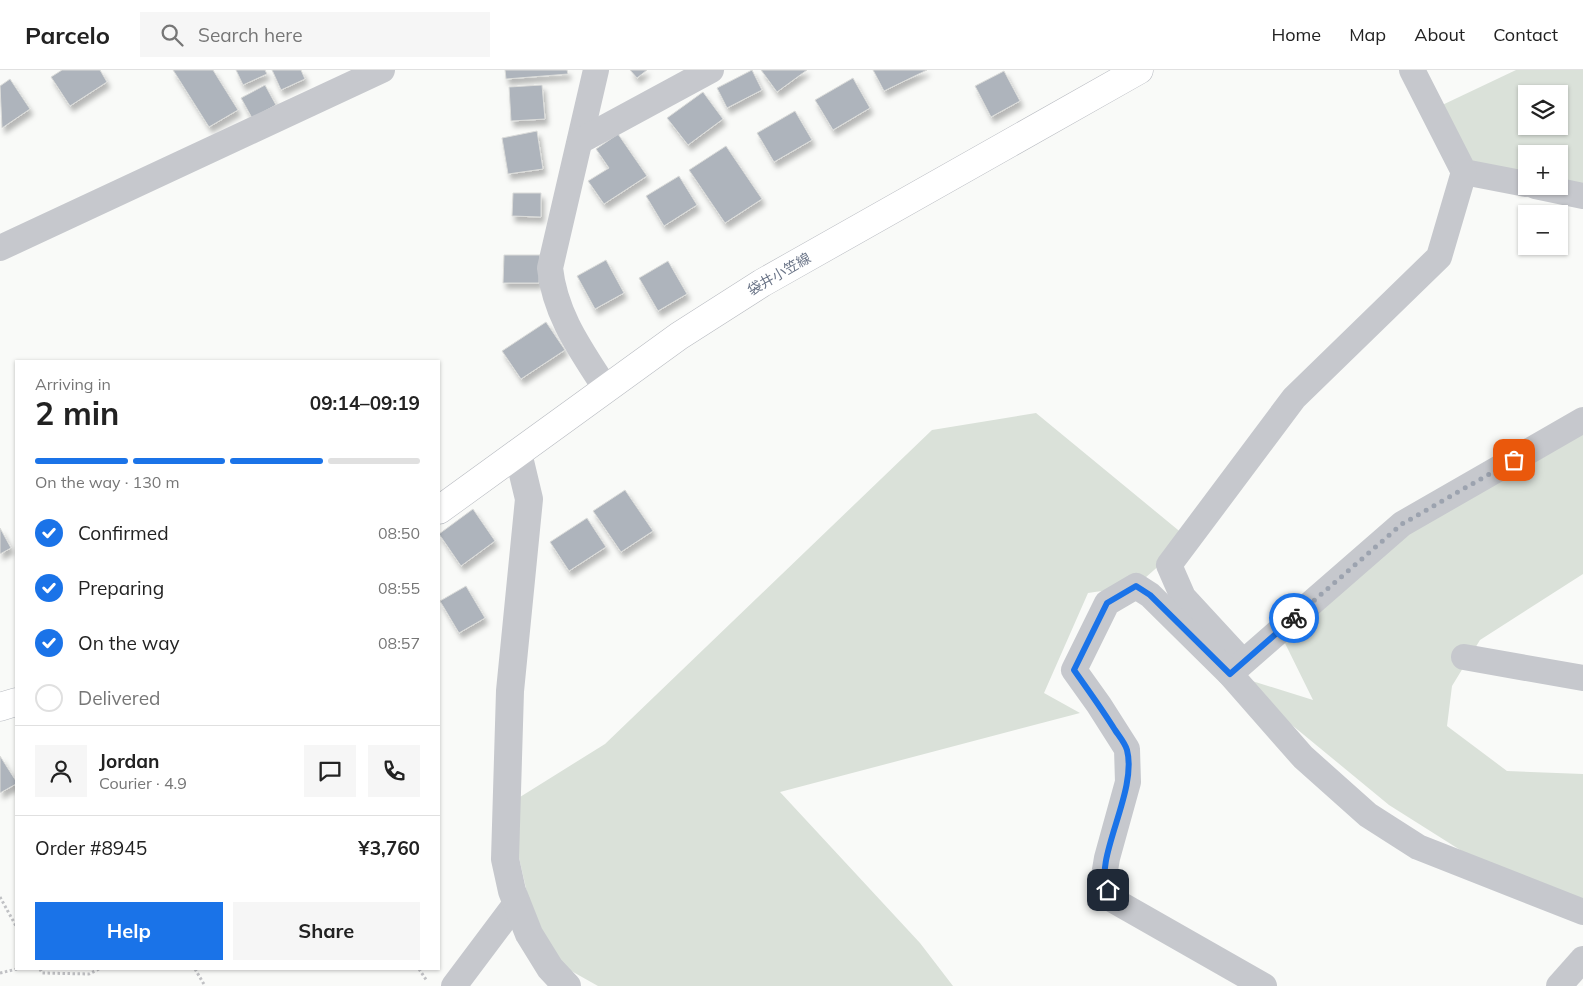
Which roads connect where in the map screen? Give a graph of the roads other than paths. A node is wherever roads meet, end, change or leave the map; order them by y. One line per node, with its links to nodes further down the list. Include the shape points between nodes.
1 (382, 70): 11 (street)
2 (596, 70): 6 (street)
3 (711, 70): 6 (street)
4 (1139, 70): 12 (main road, 袋井小笠線, via 762,283 679,336)
5 (1412, 70): 7 (street)
6 (580, 141): 12 (street, via 550,268 552,291 569,329)
7 (1464, 172): 8 (street); 17 (street, via 1439,257 1294,398 1170,565 1183,597)
8 (1518, 182)
9 (1568, 193): 10 (street)
10 (1583, 196)
11 (0, 248)
12 (606, 389): 14 (main road, 袋井小笠線)
13 (1583, 420): 17 (street, via 1402,524)
14 (518, 454): 15 (main road, 袋井小笠線); 21 (street, via 529,499 510,692 505,859)
15 (440, 509)
16 (1464, 657): 18 (street)
17 (1237, 668): 22 (street, via 1303,757 1368,815 1418,847); 26 (street, via 1136,586 1107,603 1074,670 1127,749 1128,782 1103,882 1112,900)
18 (1583, 678)
19 (15, 702): 20 (main road)
20 (0, 708)
21 (517, 902): 24 (street); 25 (street, via 529,934 550,968)
22 (1583, 912)
23 (1583, 960): 27 (street)
24 (454, 986)
25 (566, 986)
26 (1264, 986)
27 (1559, 986)

